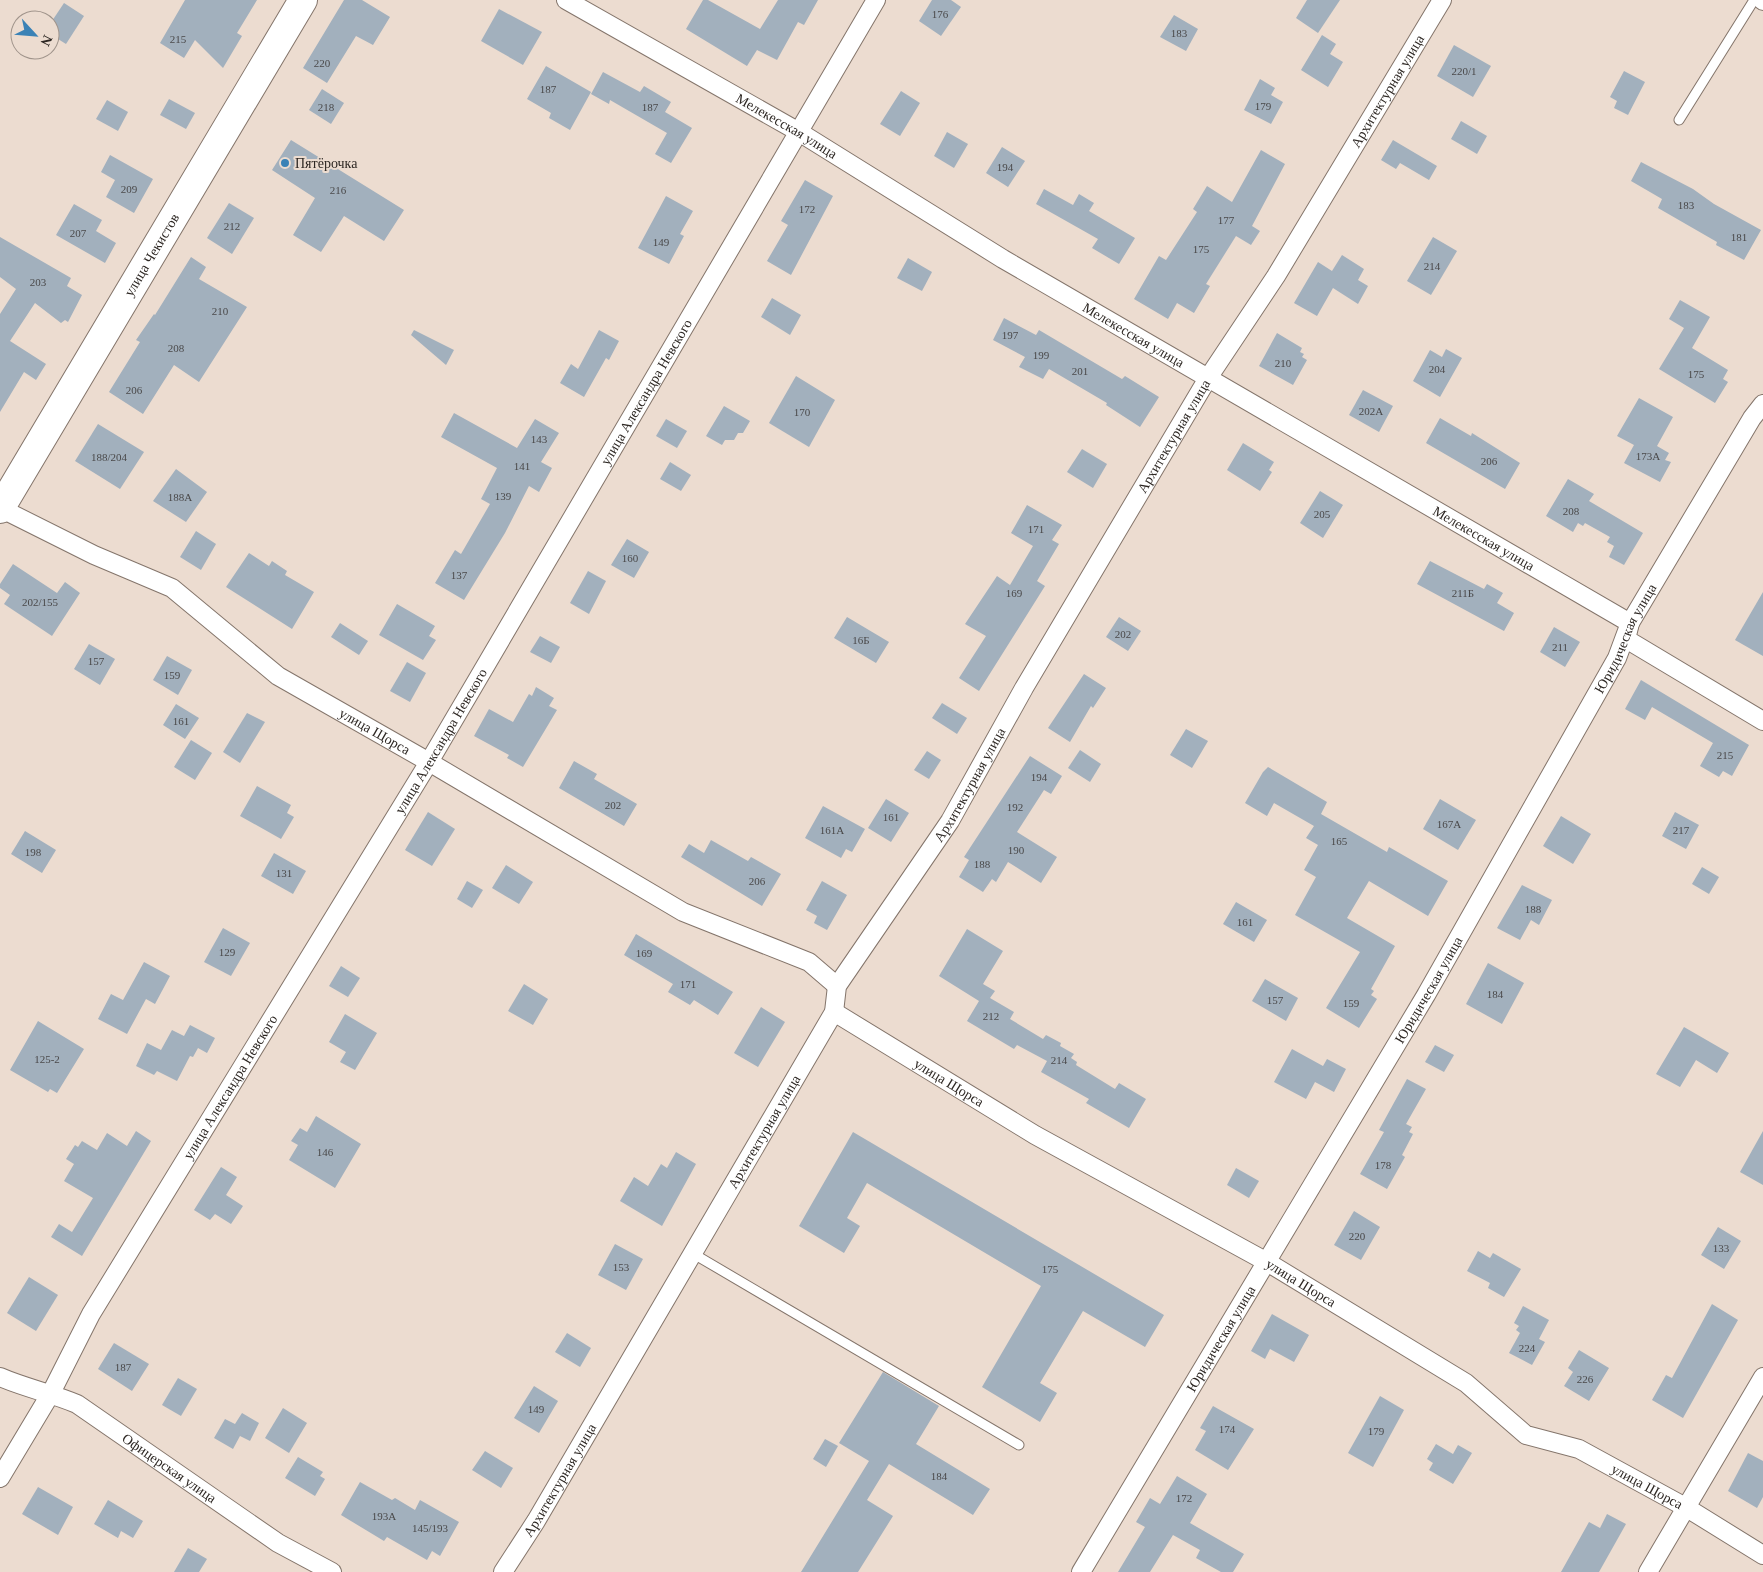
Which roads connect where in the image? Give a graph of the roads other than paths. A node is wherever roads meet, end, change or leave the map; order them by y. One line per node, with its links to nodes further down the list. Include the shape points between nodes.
1 (303, 0): 10 (main road, улица Чекистов)
2 (566, 0): 7 (street, Мелекесская улица)
3 (876, 0): 7 (street, улица Александра Невского)
4 (1442, 0): 8 (street, Архитектурная улица, via 1276,276)
5 (1754, 0): 6 (lane)
6 (1680, 120)
7 (799, 132): 8 (street, Мелекесская улица, via 1003,259); 13 (street, улица Александра Невского)
8 (1208, 378): 11 (street, Мелекесская улица); 14 (street, Архитектурная улица, via 1024,688 950,821)
9 (1763, 404): 11 (street, Юридическая улица)
10 (0, 508): 13 (street, улица Щорса, via 94,556 172,588 278,676)
11 (1628, 631): 12 (street, Мелекесская улица); 17 (street, Юридическая улица, via 1617,658 1426,995)
12 (1763, 721)
13 (429, 762): 14 (street, улица Щорса, via 683,912 809,962); 20 (street, улица Александра Невского, via 91,1314)
14 (837, 986): 15 (street, Архитектурная улица)
15 (834, 1012): 16 (street, Архитектурная улица); 17 (street, улица Щорса, via 1035,1135)
16 (692, 1253): 21 (lane); 26 (street, Архитектурная улица)
17 (1267, 1262): 23 (street, улица Щорса, via 1466,1383 1526,1435 1579,1449); 27 (street, Юридическая улица)
18 (0, 1376): 20 (street, Офицерская улица, via 21,1387)
19 (1763, 1377): 23 (street)
20 (51, 1394): 22 (street, улица Александра Невского); 25 (street, Офицерская улица, via 77,1404 278,1544)
21 (1019, 1445)
22 (0, 1478)
23 (1686, 1508): 24 (street, улица Щорса); 28 (street)
24 (1763, 1555)
25 (332, 1572)
26 (503, 1572)
27 (1082, 1572)
28 (1648, 1572)

